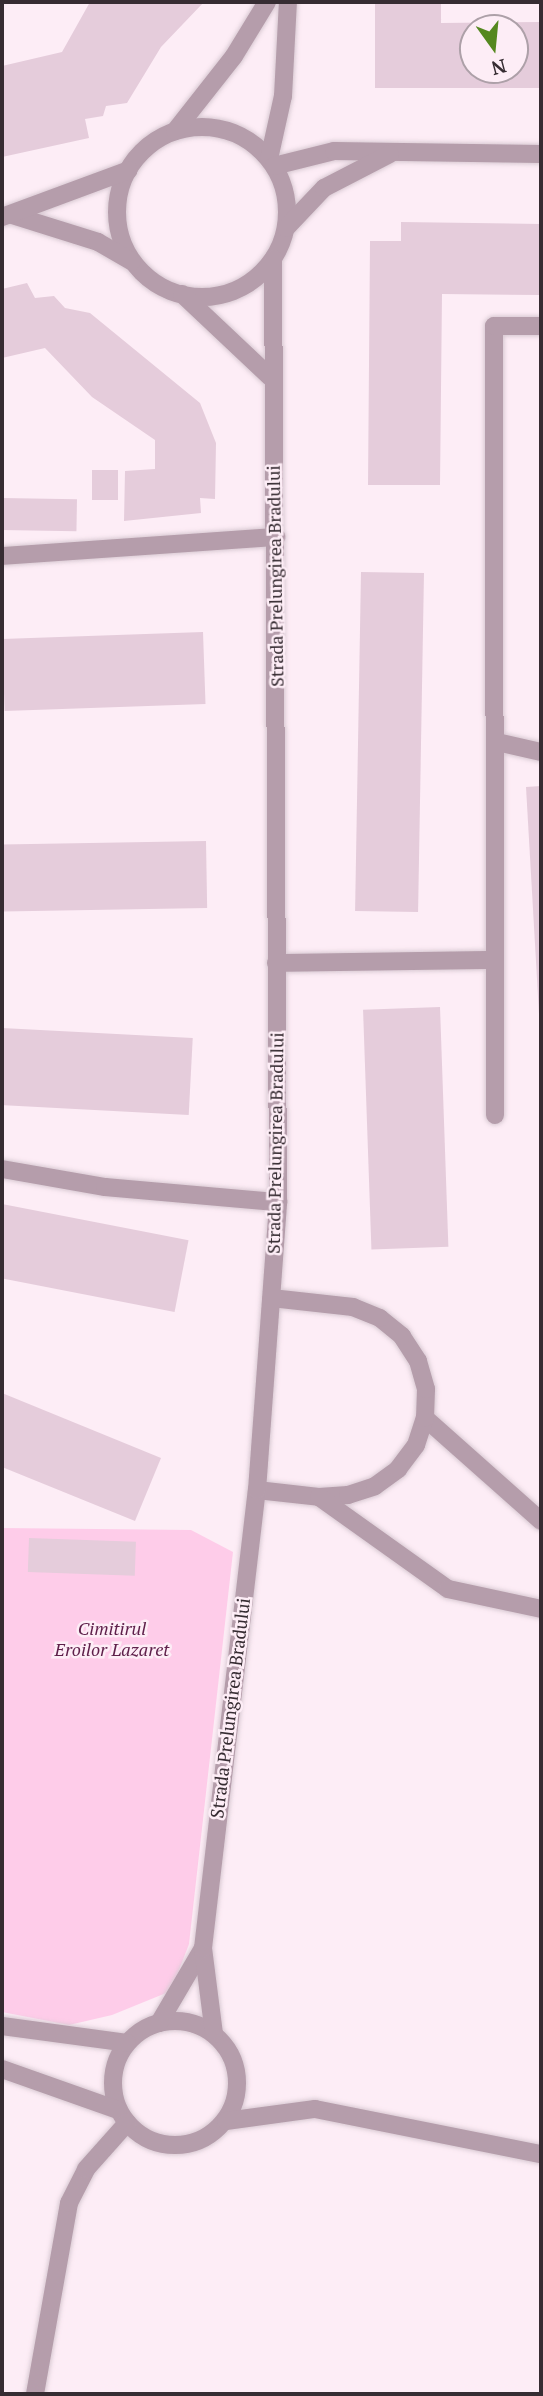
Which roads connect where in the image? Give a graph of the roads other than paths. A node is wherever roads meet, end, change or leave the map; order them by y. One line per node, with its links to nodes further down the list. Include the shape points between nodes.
1 (267, 2): 3 (street, via 234,56)
2 (288, 2): 6 (street, via 283,96)
3 (175, 131): 6 (street, via 226,130 250,141); 7 (street, via 141,153)
4 (394, 153): 5 (street); 6 (street, via 334,151); 9 (street, via 324,188)
5 (541, 154)
6 (272, 162): 9 (street, via 288,206)
7 (128, 170): 8 (street); 11 (street, via 119,193 117,217 122,241)
8 (7, 216): 11 (street, via 98,242)
9 (286, 228): 10 (street)
10 (273, 259): 12 (street, via 255,278 233,291); 14 (street, Strada Prelungirea Bradului)
11 (134, 263): 12 (street, via 147,277)
12 (182, 294): 14 (street)
13 (541, 326): 17 (street, via 494,326)
14 (270, 377): 15 (street, Strada Prelungirea Bradului)
15 (276, 537): 16 (street); 20 (street, Strada Prelungirea Bradului)
16 (2, 556)
17 (497, 741): 18 (street); 19 (street)
18 (541, 752)
19 (495, 960): 20 (street); 21 (street)
20 (276, 962): 23 (street, Strada Prelungirea Bradului)
21 (495, 1115)
22 (2, 1169): 23 (street, via 105,1187)
23 (278, 1202): 24 (street, Strada Prelungirea Bradului)
24 (271, 1298): 25 (street, via 353,1307 380,1318 402,1336 418,1361 426,1389); 26 (street, Strada Prelungirea Bradului)
25 (425, 1418): 27 (street, via 416,1445 398,1469 375,1486 348,1495); 28 (street)
26 (257, 1490): 27 (street); 30 (street, Strada Prelungirea Bradului)
27 (319, 1497): 29 (street, via 448,1589)
28 (541, 1521)
29 (541, 1609)
30 (203, 1948): 31 (street, Strada Prelungirea Bradului); 33 (street, Strada Prelungirea Bradului)
31 (159, 2023): 33 (street, via 197,2025); 34 (street)
32 (2, 2026): 34 (street)
33 (214, 2034): 37 (street, via 235,2066 235,2103)
34 (127, 2043): 36 (street, via 113,2077)
35 (2, 2069): 36 (street)
36 (122, 2117): 37 (street, via 144,2138 177,2145 209,2136); 39 (street, via 69,2203)
37 (226, 2121): 38 (street, via 315,2109)
38 (541, 2154)
39 (35, 2394)

